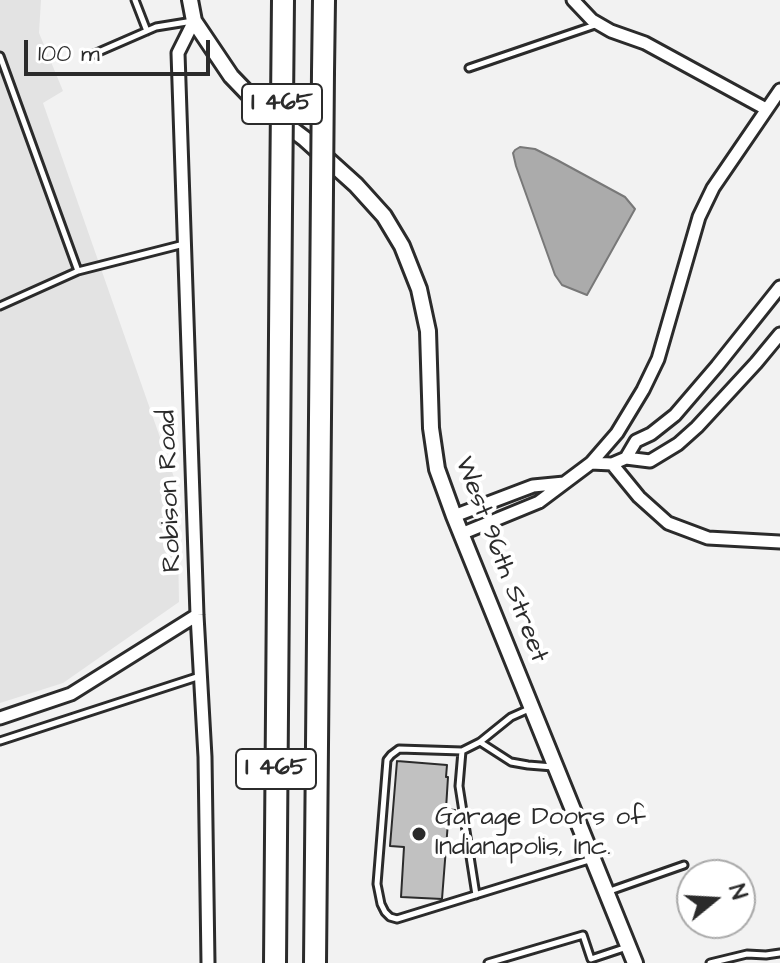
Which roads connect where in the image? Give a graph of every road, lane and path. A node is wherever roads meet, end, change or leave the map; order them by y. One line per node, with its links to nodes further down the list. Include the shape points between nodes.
1 (135, 0): 8 (lane)
2 (190, 0): 6 (street, West 96th Street)
3 (283, 0): 41 (highway, I 465, bridge)
4 (324, 0): 42 (highway, I 465, bridge)
5 (573, 0): 7 (street)
6 (194, 21): 8 (lane); 14 (street, Robison Road, via 178,53); 23 (street, West 96th Street, via 231,76 356,185 402,246 428,331 431,428 437,469)
7 (599, 24): 11 (lane); 13 (street)
8 (147, 31): 10 (lane)
9 (0, 56): 15 (lane)
10 (87, 57)
11 (469, 68)
12 (780, 90): 13 (street)
13 (766, 109): 20 (street, via 699,217 647,382 617,433)
14 (184, 244): 15 (lane); 26 (street, Robison Road)
15 (78, 271): 17 (lane)
16 (780, 287): 19 (street, via 675,415 636,441)
17 (0, 306)
18 (780, 334): 19 (street, via 678,444 650,461)
19 (626, 458): 21 (street)
20 (591, 463): 21 (street); 22 (street)
21 (612, 464): 25 (street, via 668,523 708,538)
22 (565, 483): 23 (street, via 533,486); 24 (street, via 539,502)
23 (454, 516): 24 (street, West 96th Street)
24 (461, 534): 28 (street, West 96th Street)
25 (780, 542)
26 (197, 615): 27 (street, Robison Road); 29 (street, via 71,694)
27 (201, 676): 30 (lane); 40 (street, Robison Road)
28 (532, 708): 31 (lane); 33 (street, West 96th Street)
29 (0, 718)
30 (0, 741)
31 (480, 742): 32 (lane); 33 (lane, via 511,762)
32 (462, 751): 37 (lane, via 459,786); 37 (lane, via 399,749 387,760 377,884 385,912 397,919)
33 (556, 767): 34 (street, West 96th Street)
34 (593, 859): 36 (street, West 96th Street); 37 (lane)
35 (676, 868): 36 (lane)
36 (606, 893): 38 (street, West 96th Street)
37 (476, 895)
38 (628, 946): 43 (lane, via 591,959 583,935); 44 (street, West 96th Street)
39 (780, 953): 45 (lane)
40 (208, 963)
41 (275, 963)
42 (315, 963)
43 (488, 963)
44 (635, 963)
45 (710, 963)

